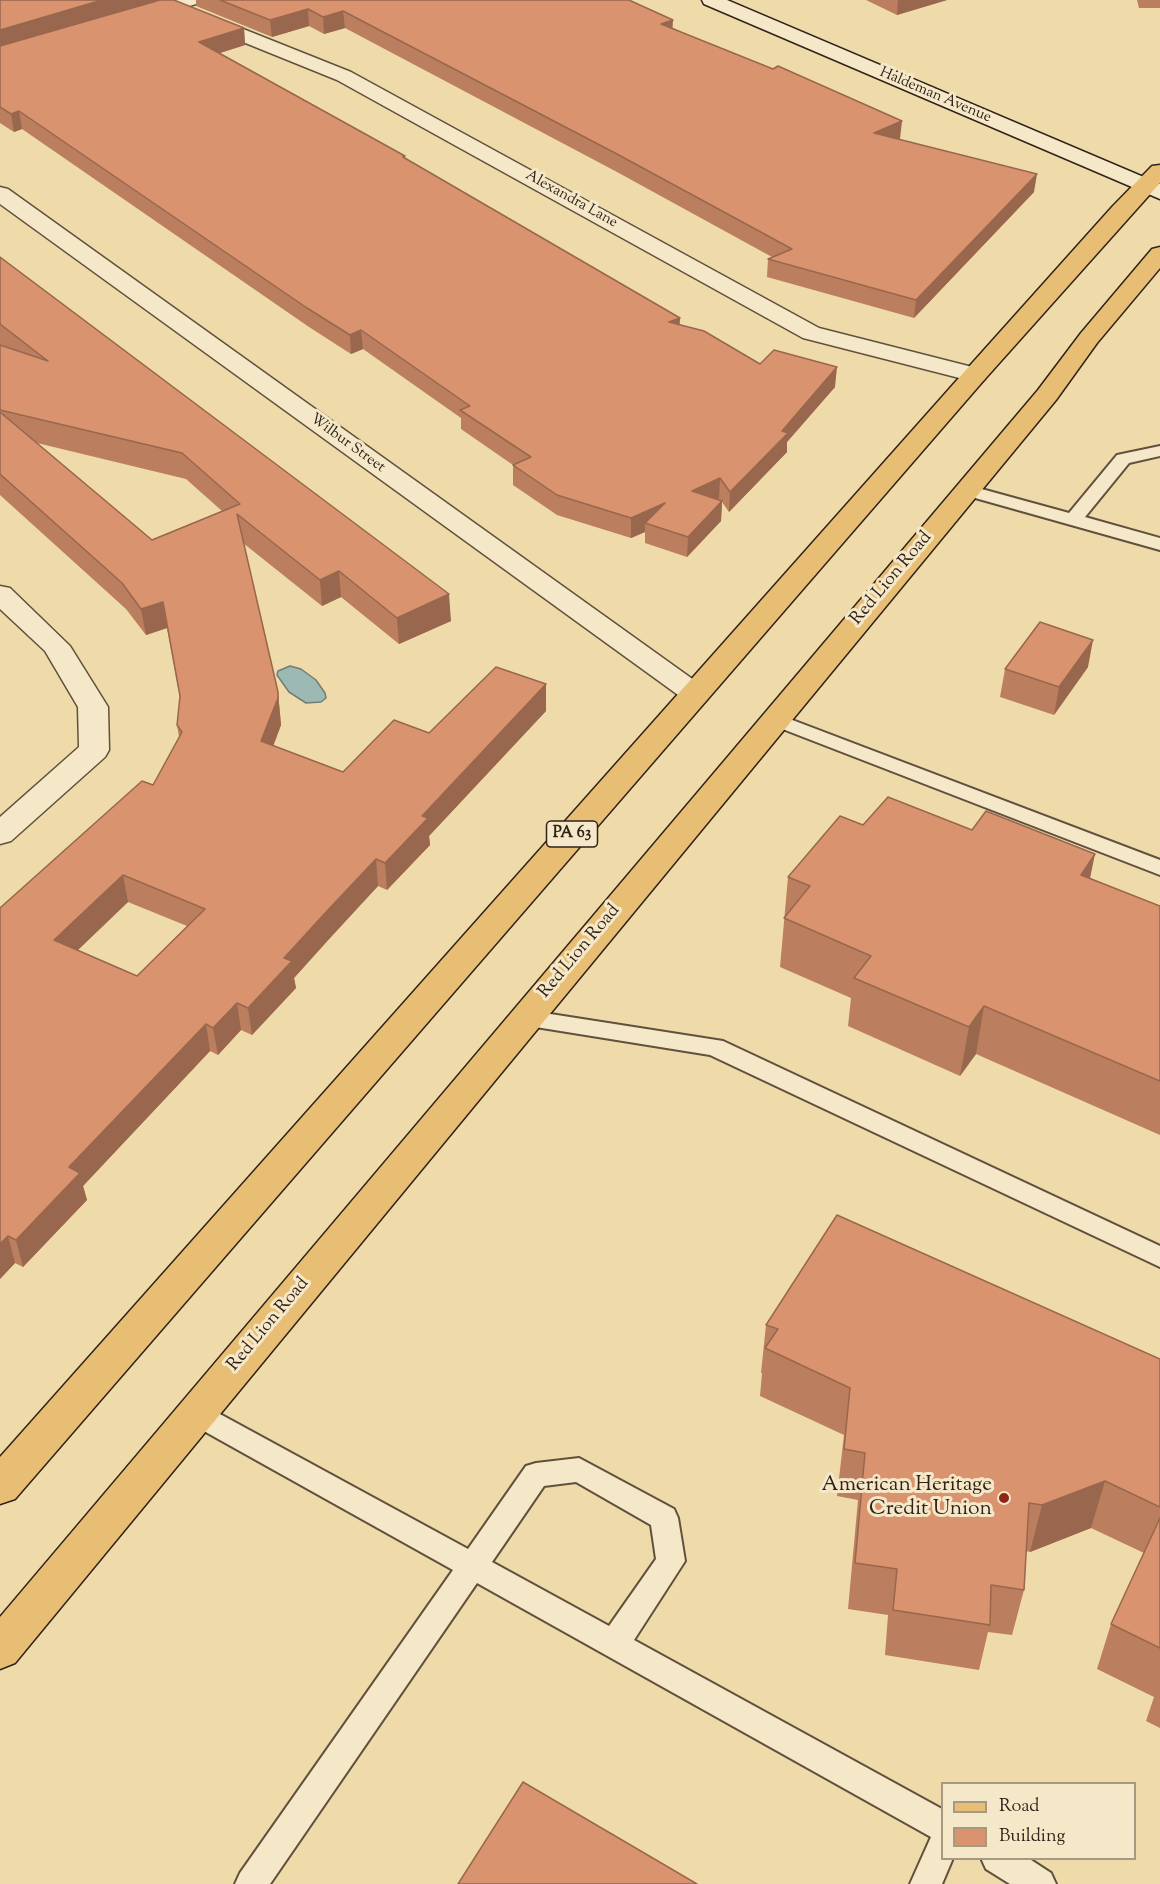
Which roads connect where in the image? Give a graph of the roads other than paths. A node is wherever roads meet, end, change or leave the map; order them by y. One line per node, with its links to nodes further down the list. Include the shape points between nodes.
1 (711, 0): 4 (street, Haldeman Avenue)
2 (180, 3): 3 (street); 9 (street, Alexandra Lane, via 344,76 811,333)
3 (114, 22)
4 (1156, 182): 9 (main road, PA 63)
5 (0, 194): 15 (street, Wilbur Street)
6 (1160, 254): 8 (main road, Red Lion Road)
7 (1160, 280): 8 (main road)
8 (1131, 289): 11 (main road, Red Lion Road)
9 (975, 375): 15 (main road, PA 63)
10 (1160, 451): 12 (lane, via 1124,459)
11 (967, 490): 12 (lane); 16 (main road, Red Lion Road)
12 (1073, 520): 13 (lane)
13 (1160, 544)
14 (0, 594): 17 (street, via 56,646 81,687 93,707 94,750)
15 (695, 694): 22 (main road, PA 63)
16 (774, 718): 18 (lane); 19 (main road, Red Lion Road)
17 (0, 834)
18 (1160, 868)
19 (525, 1018): 20 (lane, via 715,1047); 21 (main road, Red Lion Road)
20 (1160, 1257)
21 (196, 1413): 23 (lane); 25 (main road, Red Lion Road)
22 (0, 1486)
23 (473, 1567): 24 (lane); 24 (lane, via 536,1475 579,1470 664,1518 671,1561); 29 (lane)
24 (614, 1644): 26 (lane)
25 (0, 1649)
26 (941, 1825)
27 (941, 1850): 30 (lane)
28 (1001, 1860): 31 (lane)
29 (251, 1884)
30 (926, 1884)
31 (1040, 1884)

